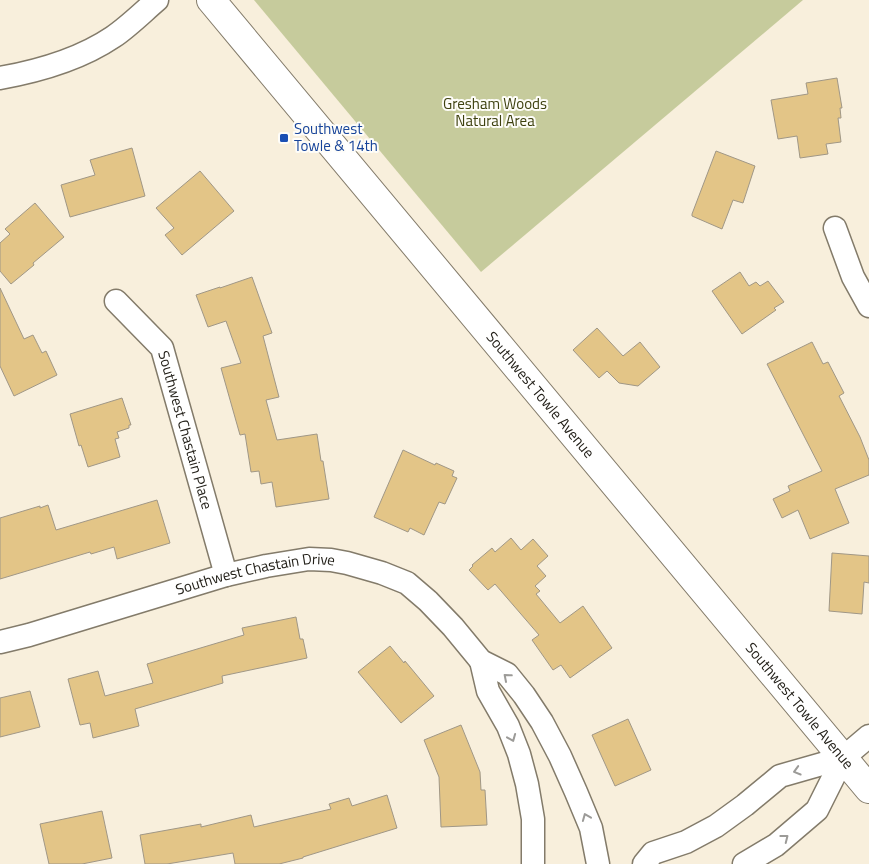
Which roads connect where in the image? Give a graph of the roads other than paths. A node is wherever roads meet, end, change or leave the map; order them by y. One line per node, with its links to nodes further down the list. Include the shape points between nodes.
1 (157, 0): 3 (street, via 113,37 86,52 54,65)
2 (211, 0): 11 (main road, Southwest Towle Avenue)
3 (0, 78)
4 (835, 228): 6 (street, via 853,277)
5 (116, 301): 7 (street, Southwest Chastain Place, via 162,348)
6 (869, 306)
7 (226, 575): 8 (street, Southwest Chastain Drive); 9 (street, Southwest Chastain Drive, via 309,560 331,560 382,573 406,582 428,601)
8 (0, 642)
9 (481, 661): 13 (street, Southwest Chastain Drive, one-way to 13, via 488,691 508,726 527,784 533,819); 14 (street, Southwest Chastain Drive, one-way to 9, via 591,828 542,722 507,674)
10 (869, 736): 11 (street)
11 (843, 758): 12 (main road, Southwest Towle Avenue); 15 (street, one-way to 15, via 780,776 716,826 686,842 653,853); 16 (street, one-way to 11, via 776,845 817,810)
12 (869, 789)
13 (533, 864)
14 (598, 864)
15 (644, 864)
16 (744, 864)

